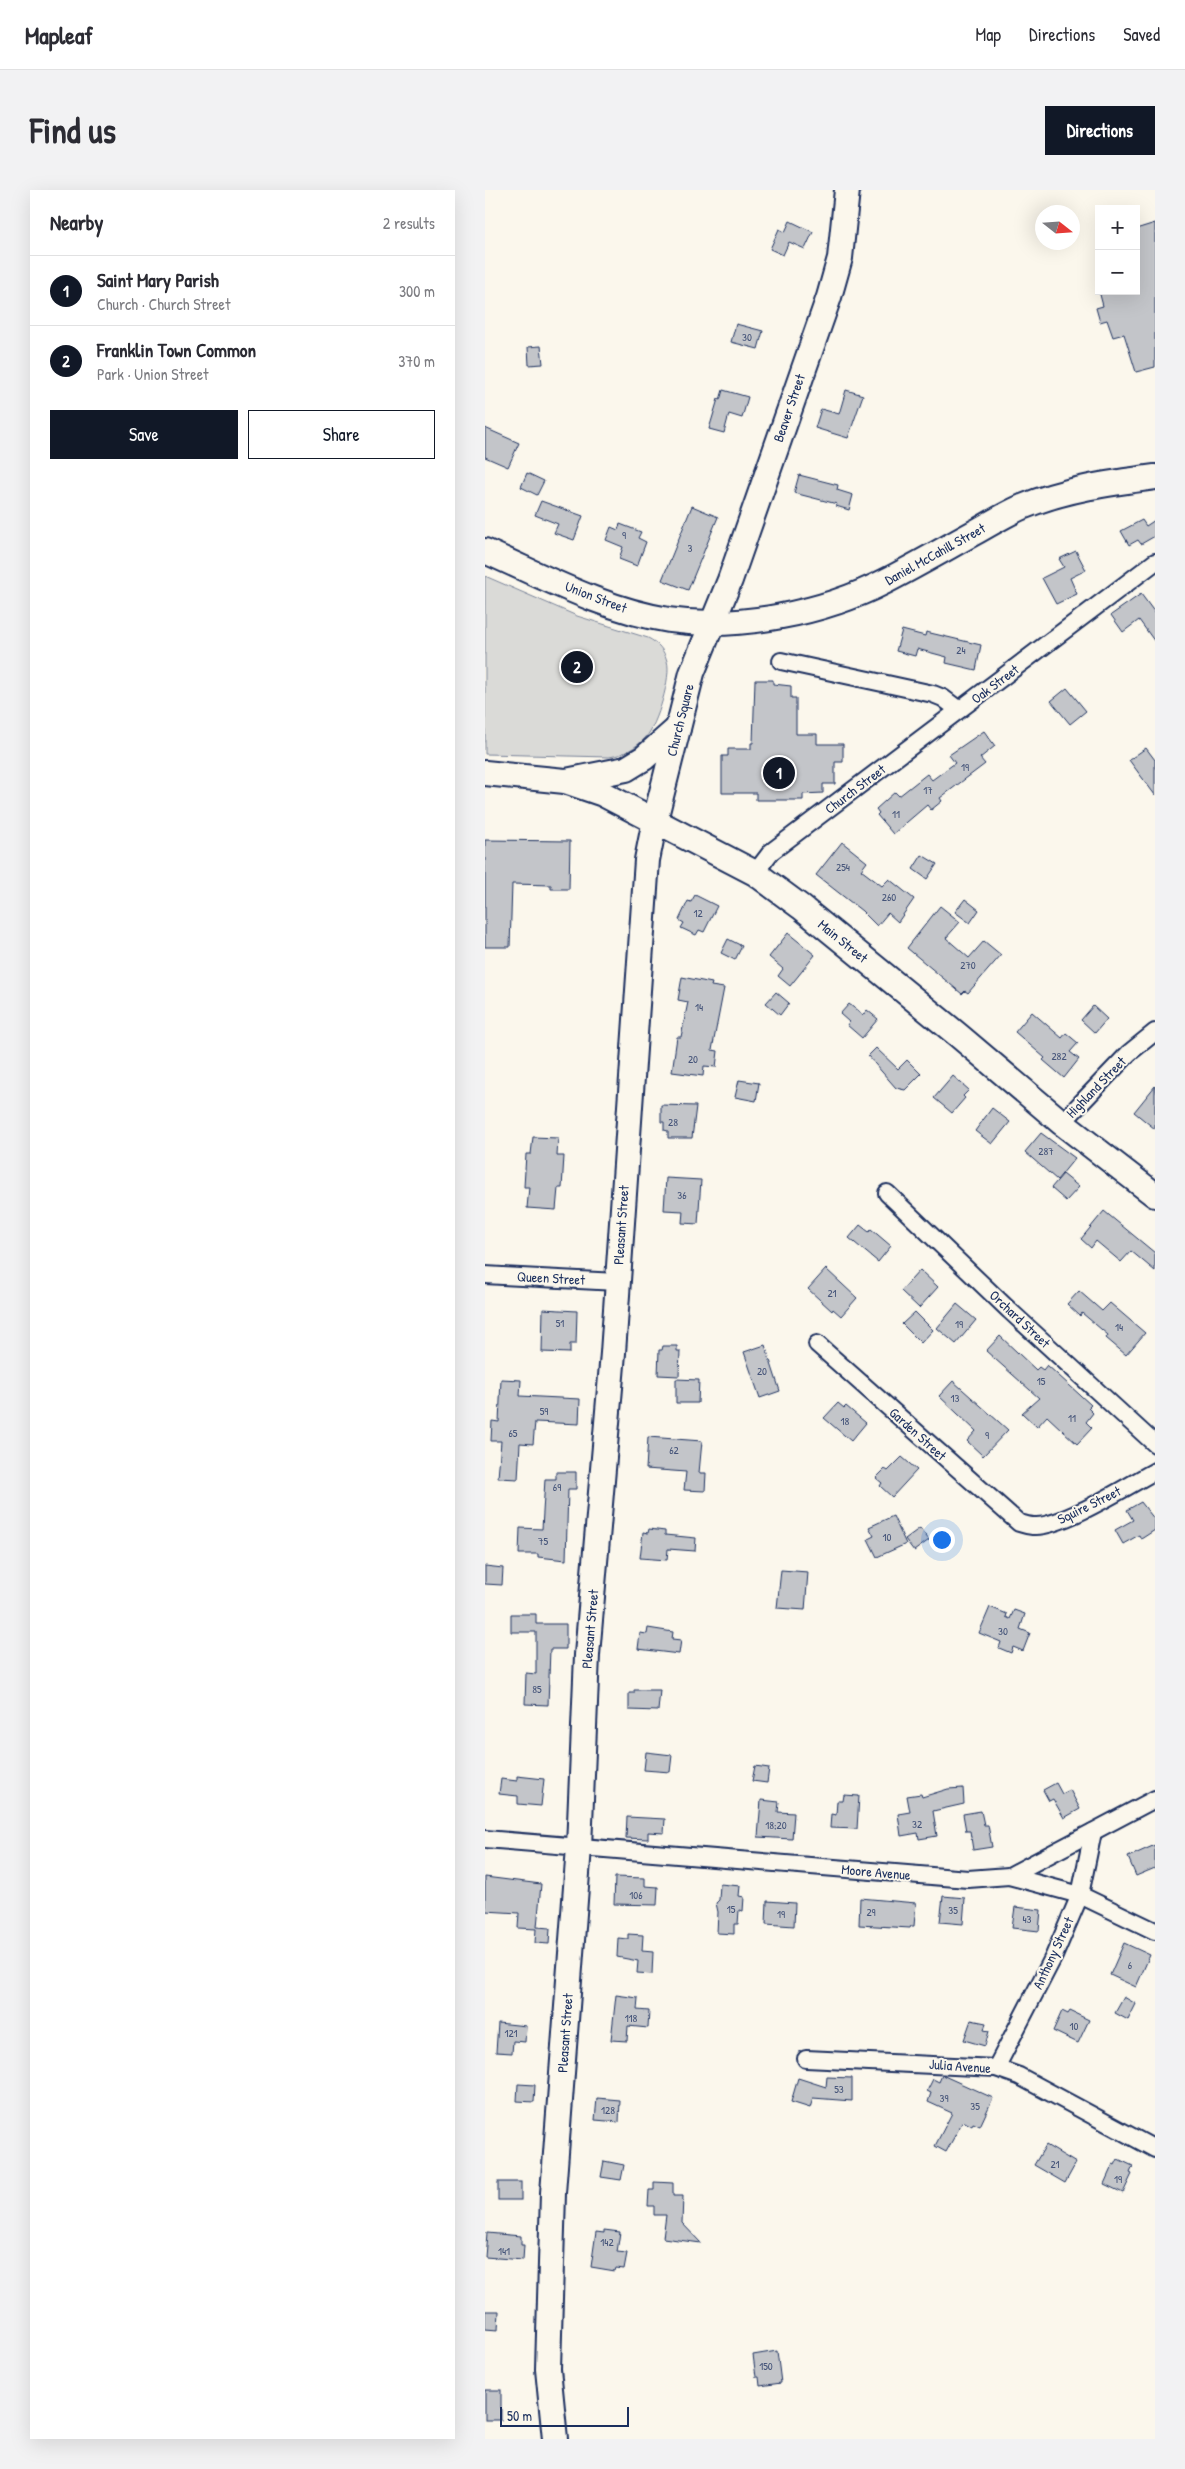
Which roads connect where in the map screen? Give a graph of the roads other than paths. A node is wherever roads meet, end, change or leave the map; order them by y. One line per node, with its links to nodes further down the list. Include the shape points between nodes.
1 (847, 190): 5 (main road, Beaver Street, via 842,244 829,297 730,580)
2 (1155, 477): 5 (main road, Daniel McCahill Street, via 1082,487 1022,507 886,581 833,603 775,616)
3 (485, 551): 5 (main road, Union Street, via 586,595 640,613 669,620)
4 (1155, 562): 7 (street, Oak Street)
5 (712, 622): 8 (main road, Church Square, via 692,673)
6 (781, 661): 7 (street, Oak Street, via 933,694)
7 (959, 710): 12 (street, Church Street, via 771,852)
8 (678, 728): 10 (main road, via 644,758 626,769); 11 (main road, Church Square)
9 (485, 773): 10 (main road, Main Street)
10 (565, 781): 11 (main road, Main Street, via 615,799)
11 (655, 820): 12 (main road, Main Street); 18 (main road, Pleasant Street, via 647,860)
12 (755, 873): 14 (main road, Main Street, via 913,998)
13 (1155, 1032): 14 (street, Highland Street, via 1129,1053)
14 (1061, 1123): 16 (main road, Main Street)
15 (887, 1192): 20 (street, Orchard Street)
16 (1155, 1195)
17 (485, 1275): 18 (street, Queen Street)
18 (617, 1282): 26 (main road, Pleasant Street, via 587,1655)
19 (817, 1344): 22 (street, Garden Street)
20 (1155, 1444)
21 (1155, 1472): 22 (street, Squire Street, via 1050,1524)
22 (1019, 1523)
23 (1155, 1798): 24 (street, Moore Avenue)
24 (1093, 1832): 27 (street, Moore Avenue); 28 (street, Anthony Street)
25 (485, 1839): 26 (street, Moore Avenue)
26 (579, 1847): 27 (street, Moore Avenue, via 968,1879); 33 (main road, Pleasant Street, via 553,2203 548,2369)
27 (1009, 1876): 28 (street)
28 (1079, 1895): 29 (street); 31 (street, Anthony Street, via 1054,1956)
29 (1155, 1931)
30 (806, 2059): 31 (street, Julia Avenue)
31 (996, 2068): 32 (street, Julia Avenue, via 1019,2076)
32 (1155, 2149)
33 (555, 2439)

